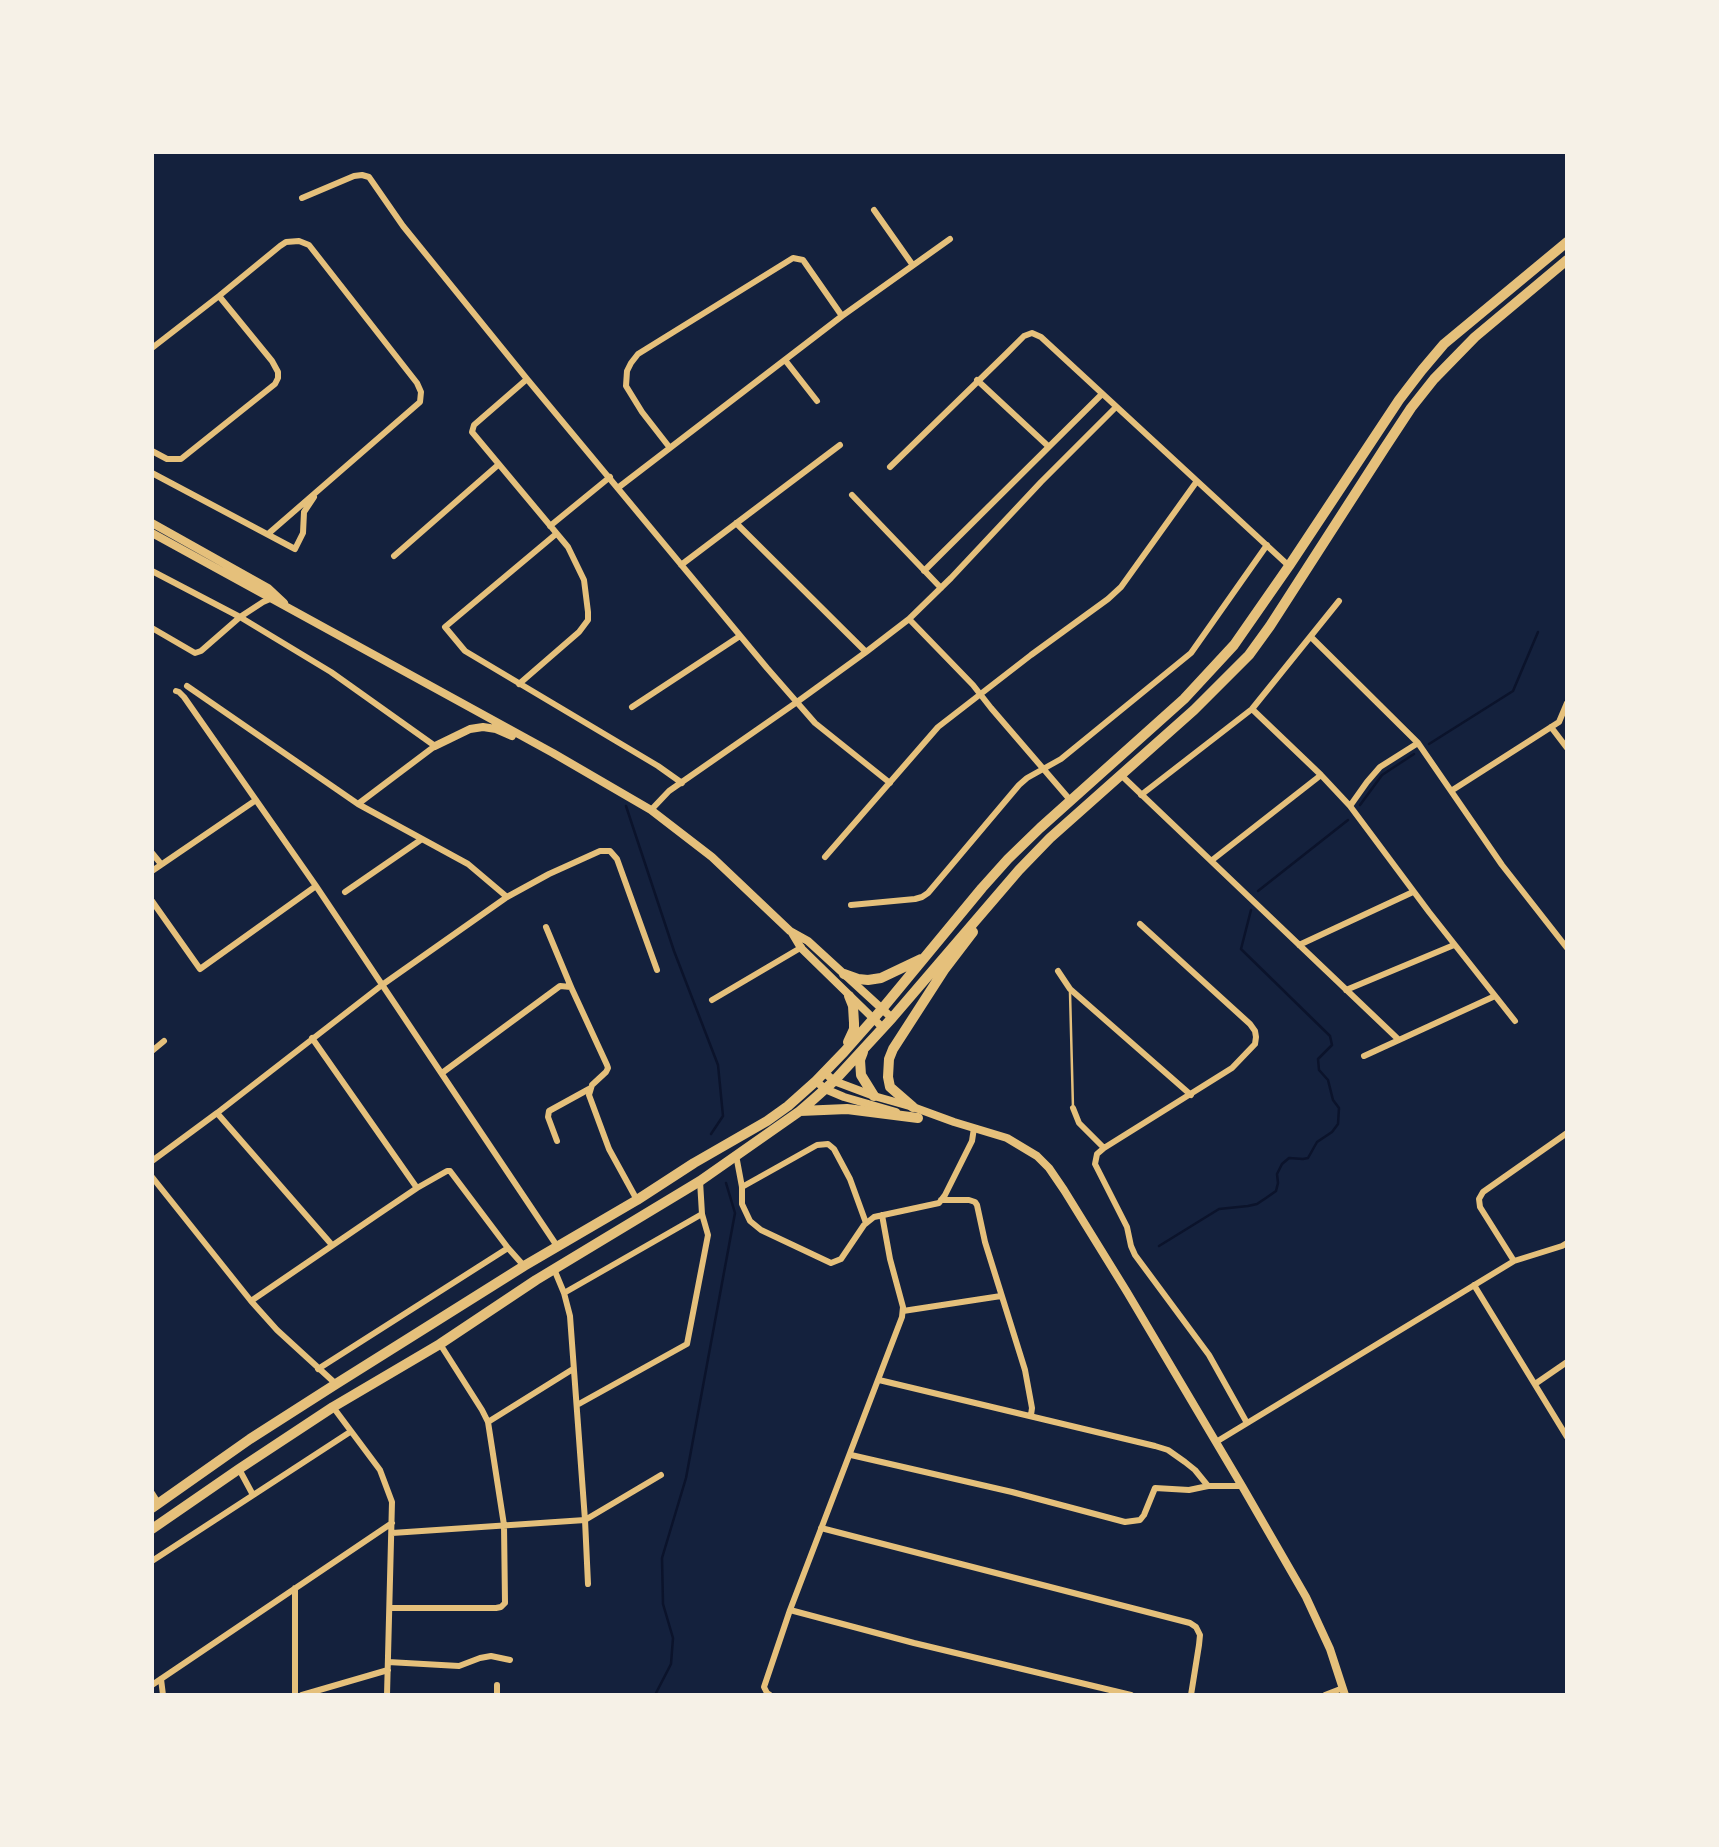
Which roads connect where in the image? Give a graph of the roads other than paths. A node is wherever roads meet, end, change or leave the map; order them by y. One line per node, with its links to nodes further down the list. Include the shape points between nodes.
1 (302, 198): 11 (street, via 355,176 369,177)
2 (874, 210): 6 (street)
3 (950, 239): 6 (street)
4 (1567, 242): 37 (highway, via 1444,344 1370,441)
5 (1567, 260): 64 (highway, via 1475,337 1434,379 1248,655)
6 (912, 264): 8 (street)
7 (219, 296): 9 (street); 19 (street, via 272,361 278,378 181,459); 26 (street, via 280,246 305,242 420,388 420,402)
8 (842, 316): 10 (street); 18 (street, via 803,260 791,258 638,354 627,372 626,386)
9 (152, 348)
10 (785, 360): 14 (street); 18 (street)
11 (527, 379): 20 (street, via 474,425 474,436); 23 (street)
12 (977, 380): 13 (street, via 1032,333); 17 (street); 21 (street)
13 (1102, 394): 15 (street); 17 (street)
14 (817, 401)
15 (1116, 407): 24 (street); 40 (street)
16 (840, 445): 29 (street)
17 (1048, 446): 39 (street)
18 (670, 449): 25 (street)
19 (152, 451)
20 (498, 465): 30 (street); 35 (street)
21 (890, 467)
22 (152, 473): 32 (street)
23 (610, 477): 25 (street); 30 (street)
24 (1197, 481): 34 (street); 53 (street, via 1108,600)
25 (619, 487): 36 (street)
26 (315, 495): 32 (street); 32 (street, via 304,512 303,533 295,549)
27 (852, 495): 39 (street)
28 (152, 523): 43 (main road, via 268,588)
29 (736, 523): 36 (street); 49 (street)
30 (550, 526): 33 (street)
31 (152, 533): 41 (main road)
32 (268, 534)
33 (556, 534): 50 (street, via 584,580 588,620); 50 (street, via 445,627 465,651)
34 (1267, 545): 37 (street); 63 (street, via 1191,653)
35 (394, 556)
36 (681, 565): 47 (street)
37 (1289, 566): 71 (highway, via 1212,670)
38 (152, 570): 44 (street)
39 (924, 571): 40 (street)
40 (941, 588): 45 (street)
41 (270, 600): 43 (main road); 44 (street)
42 (1339, 601): 48 (street)
43 (289, 607): 62 (main road)
44 (240, 617): 46 (street, via 195,653); 60 (street, via 331,672)
45 (909, 619): 49 (street); 53 (street)
46 (152, 628)
47 (740, 636): 54 (street); 56 (street)
48 (1311, 637): 57 (street); 59 (street)
49 (866, 652): 54 (street)
50 (519, 684): 66 (street)
51 (187, 686): 72 (street)
52 (176, 691): 70 (street)
53 (980, 694): 63 (street); 67 (street, via 938,727)
54 (797, 702): 66 (street); 67 (street, via 815,723)
55 (1567, 703): 58 (street, via 1559,722)
56 (632, 707)
57 (1252, 709): 65 (street); 69 (street)
58 (1551, 727): 61 (street); 68 (street)
59 (1418, 743): 68 (street); 73 (street, via 1380,768)
60 (435, 746): 62 (main road, via 483,727); 72 (street)
61 (1567, 748)
62 (553, 753): 74 (main road)
63 (1043, 769): 71 (street); 87 (street, via 1019,785 922,897)
64 (1121, 775): 69 (street); 80 (highway)
65 (1321, 775): 73 (street); 78 (street)
66 (682, 783): 74 (street)
67 (890, 783): 77 (street)
68 (1451, 791): 92 (street, via 1502,865)
69 (1141, 795): 78 (street)
70 (256, 800): 79 (street); 82 (street)
71 (1071, 801): 96 (highway, via 1008,859)
72 (358, 804): 75 (street)
73 (1350, 806): 84 (street)
74 (651, 810): 90 (main road, via 712,857)
75 (422, 839): 83 (street); 85 (street, via 468,864)
76 (152, 853): 79 (street)
77 (825, 857)
78 (1211, 861): 93 (street)
79 (161, 864): 81 (street)
80 (1019, 870): 109 (highway); 127 (highway, via 944,970 894,1049 887,1068 890,1087)
81 (152, 871)
82 (316, 886): 86 (street, via 200,969); 100 (street)
83 (345, 892)
84 (1413, 892): 93 (street); 94 (street)
85 (507, 897): 97 (street, via 600,851 610,852 617,859); 100 (street)
86 (152, 901)
87 (851, 905)
88 (1140, 924): 125 (street, via 1255,1031 1255,1044 1239,1062)
89 (546, 927): 101 (street)
90 (790, 931): 91 (main road); 95 (main road)
91 (808, 941): 95 (street); 99 (main road)
92 (1566, 944)
93 (1299, 945): 103 (street)
94 (1454, 945): 103 (street); 105 (street)
95 (801, 948): 104 (main road); 106 (street)
96 (928, 955): 99 (highway, via 881,978); 107 (highway)
97 (657, 970)
98 (1058, 971): 102 (street)
99 (844, 974): 107 (main road)
100 (382, 985): 112 (street); 120 (street)
101 (571, 987): 120 (street, via 560,986); 123 (street, via 608,1068)
102 (1070, 989): 125 (street); 128 (lane)
103 (1346, 990): 113 (street)
104 (849, 996): 108 (main road); 117 (highway, via 853,1029)
105 (1495, 996): 110 (street); 113 (street)
106 (712, 1000)
107 (882, 1009): 108 (highway); 109 (main road)
108 (873, 1018): 111 (main road); 117 (highway)
109 (892, 1018): 111 (highway)
110 (1515, 1021)
111 (883, 1028): 115 (highway)
112 (312, 1038): 130 (street); 142 (street)
113 (1399, 1040): 118 (street)
114 (164, 1041): 116 (street)
115 (864, 1048): 122 (highway); 126 (highway, via 860,1075)
116 (152, 1051)
117 (844, 1052): 119 (highway)
118 (1364, 1056)
119 (824, 1072): 121 (highway); 122 (main road)
120 (442, 1073): 150 (street)
121 (816, 1081): 124 (main road); 143 (highway, via 766,1121)
122 (834, 1081): 124 (highway); 126 (main road)
123 (589, 1089): 135 (street, via 549,1111); 143 (street, via 609,1149)
124 (825, 1089): 129 (highway); 131 (main road)
125 (1191, 1095): 136 (street)
126 (874, 1096): 127 (main road)
127 (913, 1107): 132 (main road)
128 (1073, 1108): 136 (street, via 1079,1123)
129 (800, 1111): 131 (highway, via 848,1109); 137 (highway)
130 (217, 1113): 138 (street); 149 (street)
131 (918, 1118): 132 (main road)
132 (954, 1122): 133 (main road)
133 (974, 1128): 144 (street, via 972,1141); 174 (main road, via 1007,1138 1049,1168)
134 (1567, 1133): 152 (street, via 1479,1199)
135 (557, 1141)
136 (1104, 1148): 171 (street, via 1095,1164 1127,1227 1135,1255 1209,1355)
137 (736, 1154): 140 (highway); 141 (street)
138 (152, 1161)
139 (152, 1177): 158 (street)
140 (700, 1181): 145 (street); 154 (highway)
141 (742, 1187): 147 (street, via 742,1204 753,1225 826,1262 841,1259); 147 (street, via 817,1145 828,1144 850,1178)
142 (417, 1188): 149 (street); 151 (street, via 450,1171)
143 (637, 1200): 150 (highway)
144 (941, 1200): 146 (street); 157 (street, via 969,1200 977,1205)
145 (702, 1214): 156 (street); 167 (street, via 708,1235 687,1344)
146 (882, 1215): 147 (street); 159 (street)
147 (866, 1223)
148 (1567, 1243): 152 (street)
149 (332, 1245): 158 (street)
150 (557, 1246): 153 (highway)
151 (508, 1248): 153 (street); 163 (street)
152 (1514, 1261): 155 (street)
153 (524, 1266): 165 (highway)
154 (554, 1269): 156 (street); 160 (highway)
155 (1474, 1284): 166 (street); 171 (street)
156 (564, 1293): 162 (street)
157 (1001, 1296): 159 (street); 169 (street, via 1025,1370)
158 (251, 1301): 163 (street)
159 (902, 1311): 164 (street)
160 (440, 1344): 168 (highway); 170 (street)
161 (1567, 1362): 166 (street)
162 (573, 1368): 167 (street); 170 (street)
163 (318, 1369): 165 (street)
164 (879, 1380): 169 (street); 175 (street)
165 (336, 1384): 182 (highway)
166 (1535, 1384): 173 (street)
167 (577, 1405): 183 (street)
168 (333, 1407): 172 (street); 176 (highway)
169 (1031, 1415): 178 (street, via 1168,1450)
170 (488, 1422): 185 (street)
171 (1247, 1423): 174 (street)
172 (350, 1432): 181 (street); 184 (street, via 380,1469 393,1503)
173 (1567, 1437)
174 (1216, 1442): 179 (main road)
175 (850, 1455): 178 (street, via 1125,1522 1140,1520 1155,1488); 186 (street)
176 (239, 1469): 181 (street); 187 (highway)
177 (661, 1475): 183 (street)
178 (1208, 1486): 179 (street)
179 (1242, 1486): 200 (main road, via 1306,1597)
180 (152, 1493): 182 (street)
181 (253, 1495): 189 (street)
182 (156, 1506)
183 (585, 1520): 185 (street); 190 (street)
184 (392, 1522): 188 (street); 191 (street)
185 (504, 1525): 188 (street); 192 (street, via 505,1603 501,1607)
186 (821, 1528): 193 (street); 208 (street, via 1190,1623 1200,1634)
187 (152, 1529)
188 (392, 1533): 192 (street)
189 (152, 1562)
190 (588, 1584)
191 (295, 1588): 196 (street); 202 (street)
192 (390, 1608): 195 (street)
193 (790, 1610): 199 (street); 206 (street, via 764,1687)
194 (510, 1660): 195 (street, via 491,1656 459,1666)
195 (388, 1666): 203 (street); 204 (street)
196 (161, 1679): 197 (street); 201 (street)
197 (152, 1685)
198 (497, 1685): 205 (street)
199 (1109, 1692): 207 (street)
200 (1344, 1692): 209 (street)
201 (163, 1695)
202 (295, 1695)
203 (302, 1695)
204 (387, 1695)
205 (497, 1695)
206 (770, 1695)
207 (1131, 1695)
208 (1191, 1695)
209 (1325, 1695)

